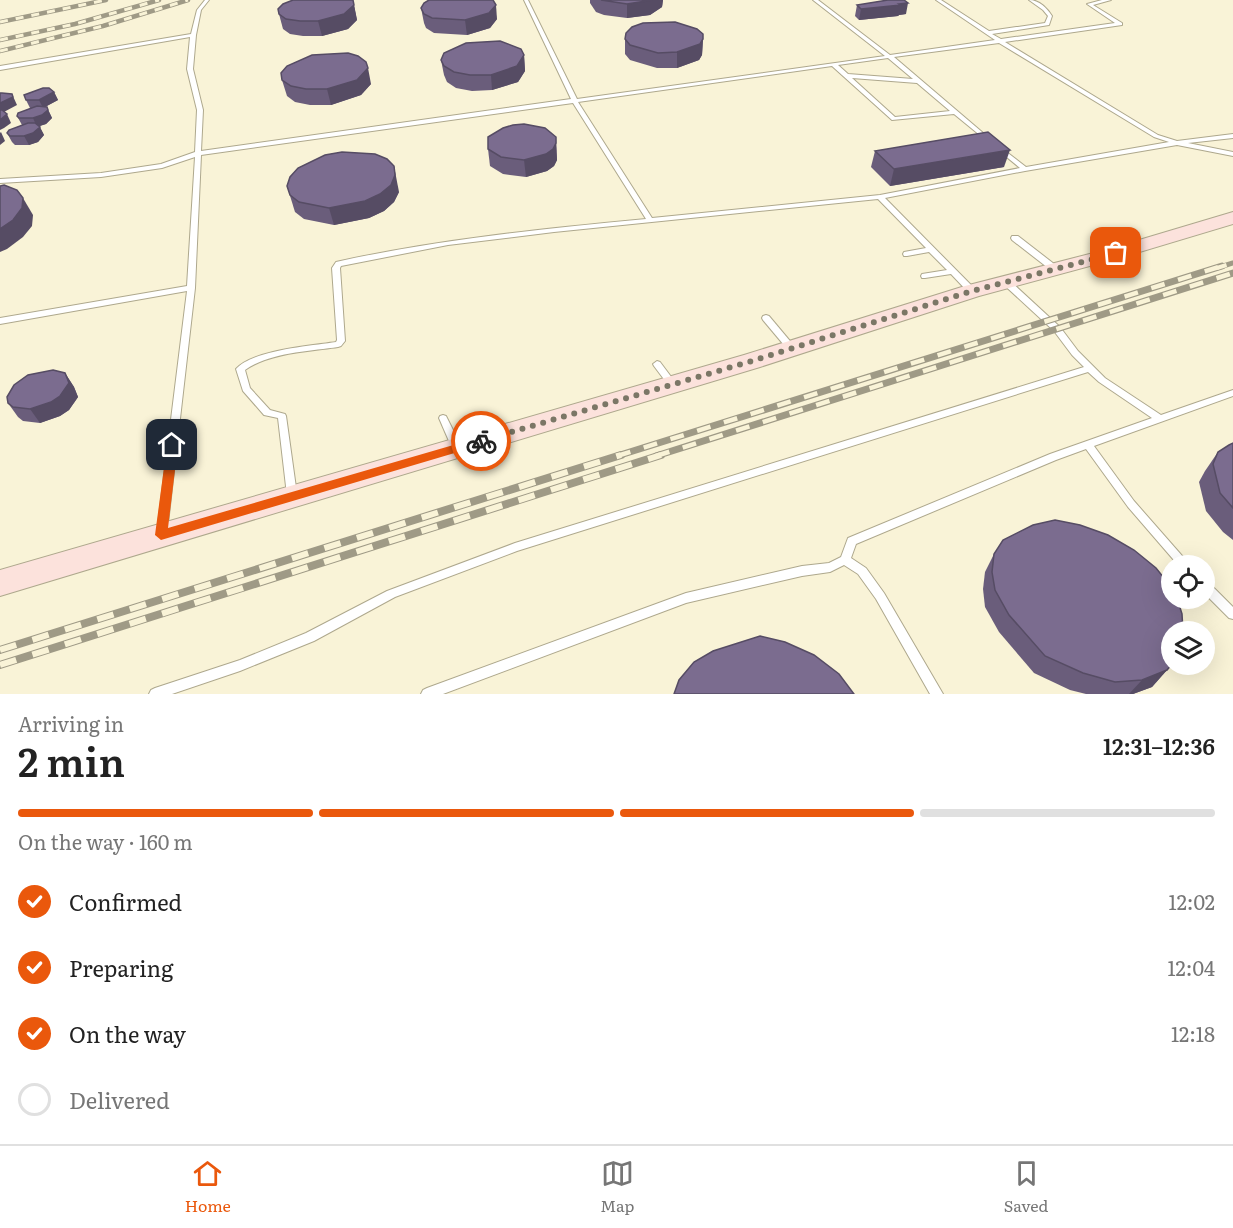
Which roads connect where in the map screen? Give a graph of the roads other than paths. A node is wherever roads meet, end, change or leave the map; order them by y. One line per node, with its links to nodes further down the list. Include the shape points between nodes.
1 (207, 0): 8 (lane, via 199,10)
2 (526, 0): 15 (lane)
3 (815, 0): 10 (lane)
4 (938, 0): 7 (lane)
5 (1031, 0): 7 (lane, via 1050,16 1047,24)
6 (1109, 0): 9 (lane, via 1089,4 1120,24)
7 (987, 33): 9 (lane)
8 (193, 35): 12 (lane); 19 (lane, via 190,69 200,110)
9 (1000, 41): 10 (lane); 18 (lane, via 1156,136)
10 (890, 57): 11 (lane); 14 (lane)
11 (834, 65): 13 (lane); 15 (lane)
12 (0, 68)
13 (846, 76): 14 (lane); 16 (lane, via 894,119)
14 (918, 81): 16 (lane)
15 (575, 100): 19 (lane); 25 (lane)
16 (955, 112): 21 (lane)
17 (1233, 136): 18 (lane)
18 (1177, 143): 20 (lane); 21 (lane)
19 (196, 154): 22 (lane, via 162,166 101,175); 33 (lane)
20 (1233, 154)
21 (1025, 169): 23 (lane)
22 (0, 181)
23 (880, 197): 25 (lane); 27 (lane)
24 (1233, 218): 29 (main road)
25 (650, 220): 44 (lane, via 448,243 339,264 336,268 341,341 258,359 240,369 246,389 267,413 282,416)
26 (1015, 238): 29 (lane)
27 (931, 249): 28 (lane); 30 (lane)
28 (907, 254)
29 (1055, 269): 32 (main road)
30 (952, 271): 31 (lane); 34 (lane)
31 (926, 276)
32 (1006, 282): 34 (main road); 38 (lane, via 1057,329)
33 (191, 288): 36 (lane); 45 (lane)
34 (972, 291): 37 (main road)
35 (766, 318): 37 (lane)
36 (0, 321)
37 (792, 349): 43 (main road, via 665,374)
38 (1090, 368): 41 (lane, via 1102,381); 51 (lane, via 515,547 391,594 310,637)
39 (1233, 393): 41 (lane)
40 (443, 418): 43 (lane)
41 (1160, 418): 42 (lane)
42 (1088, 444): 46 (lane, via 1131,504); 47 (lane, via 852,541)
43 (457, 448): 44 (main road)
44 (292, 498): 45 (main road)
45 (161, 535): 48 (main road)
46 (1176, 555)
47 (845, 560): 52 (lane, via 830,567 686,598); 53 (lane, via 862,571 880,596)
48 (0, 583)
49 (1215, 596): 50 (lane)
50 (1233, 614)
51 (155, 694)
52 (427, 694)
53 (937, 694)

